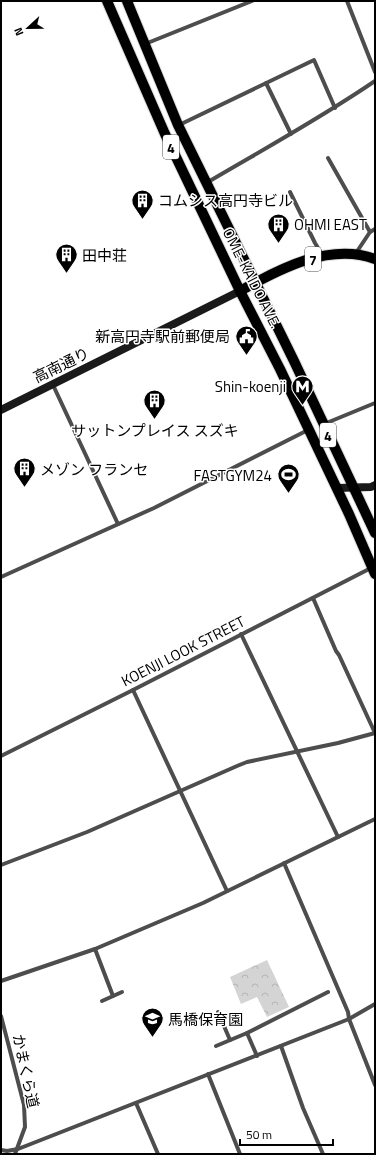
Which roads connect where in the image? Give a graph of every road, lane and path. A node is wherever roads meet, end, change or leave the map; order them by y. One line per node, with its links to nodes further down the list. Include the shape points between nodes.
1 (107, 1): 21 (main road, OME-KAIDO AVE. / 4, via 165,134)
2 (127, 1): 5 (main road, OME-KAIDO AVE. / 4)
3 (252, 1): 5 (street)
4 (347, 1): 6 (street)
5 (144, 44): 10 (main road, OME-KAIDO AVE. / 4)
6 (375, 72)
7 (375, 81): 9 (street)
8 (266, 83): 9 (street, via 314,60); 10 (street); 11 (street)
9 (335, 108): 11 (street)
10 (178, 125): 13 (main road, OME-KAIDO AVE. / 4)
11 (291, 134): 13 (street)
12 (328, 158): 16 (street)
13 (206, 183): 20 (main road, OME-KAIDO AVE. / 4)
14 (290, 192): 18 (street)
15 (375, 229): 16 (street)
16 (370, 232): 17 (street)
17 (356, 254): 18 (main road, 7); 19 (main road, 7)
18 (323, 256): 20 (main road, 7, via 293,265)
19 (375, 259)
20 (255, 283): 21 (main road, 7); 25 (main road, OME-KAIDO AVE. / 4)
21 (240, 291): 22 (street, 高南通り); 26 (main road, OME-KAIDO AVE. / 4)
22 (53, 384): 24 (street, 高南通り); 30 (street)
23 (375, 403): 25 (street)
24 (1, 410)
25 (323, 424): 28 (main road, 4)
26 (308, 429): 29 (main road, OME-KAIDO AVE. / 4); 30 (street, via 167,502)
27 (375, 485): 28 (street)
28 (354, 487): 29 (street); 31 (main road, 4)
29 (337, 488): 32 (main road, OME-KAIDO AVE. / 4)
30 (118, 524): 33 (street)
31 (375, 534)
32 (374, 569): 34 (street, KOENJI LOOK STREET)
33 (1, 577)
34 (313, 598): 35 (street, KOENJI LOOK STREET); 37 (street)
35 (241, 634): 36 (street, KOENJI LOOK STREET); 38 (street)
36 (133, 690): 39 (street, KOENJI LOOK STREET); 40 (street)
37 (375, 733): 38 (street)
38 (297, 752): 40 (street, via 247,762); 42 (street)
39 (1, 756)
40 (180, 790): 44 (street, via 87,832); 45 (street)
41 (375, 819): 42 (street)
42 (338, 837): 43 (street)
43 (284, 863): 45 (street); 55 (street)
44 (1, 865)
45 (227, 891): 46 (street)
46 (95, 949): 47 (street); 50 (street)
47 (1, 981)
48 (122, 992): 50 (street)
49 (328, 992): 56 (street)
50 (113, 996): 51 (street)
51 (102, 1001)
52 (375, 1004): 55 (street)
53 (218, 1012): 57 (street)
54 (1, 1016): 64 (street, かまくら道, via 24,1104 24,1127)
55 (349, 1019): 59 (street); 62 (street)
56 (247, 1033): 57 (street); 60 (street)
57 (230, 1040): 58 (street)
58 (216, 1046)
59 (281, 1046): 60 (street); 69 (street)
60 (257, 1056): 61 (street)
61 (208, 1074): 63 (street); 68 (street)
62 (375, 1085)
63 (136, 1103): 64 (street); 67 (street)
64 (18, 1149): 65 (street); 66 (street, かまくら道)
65 (1, 1150)
66 (15, 1154)
67 (158, 1154)
68 (240, 1154)
69 (322, 1154)

